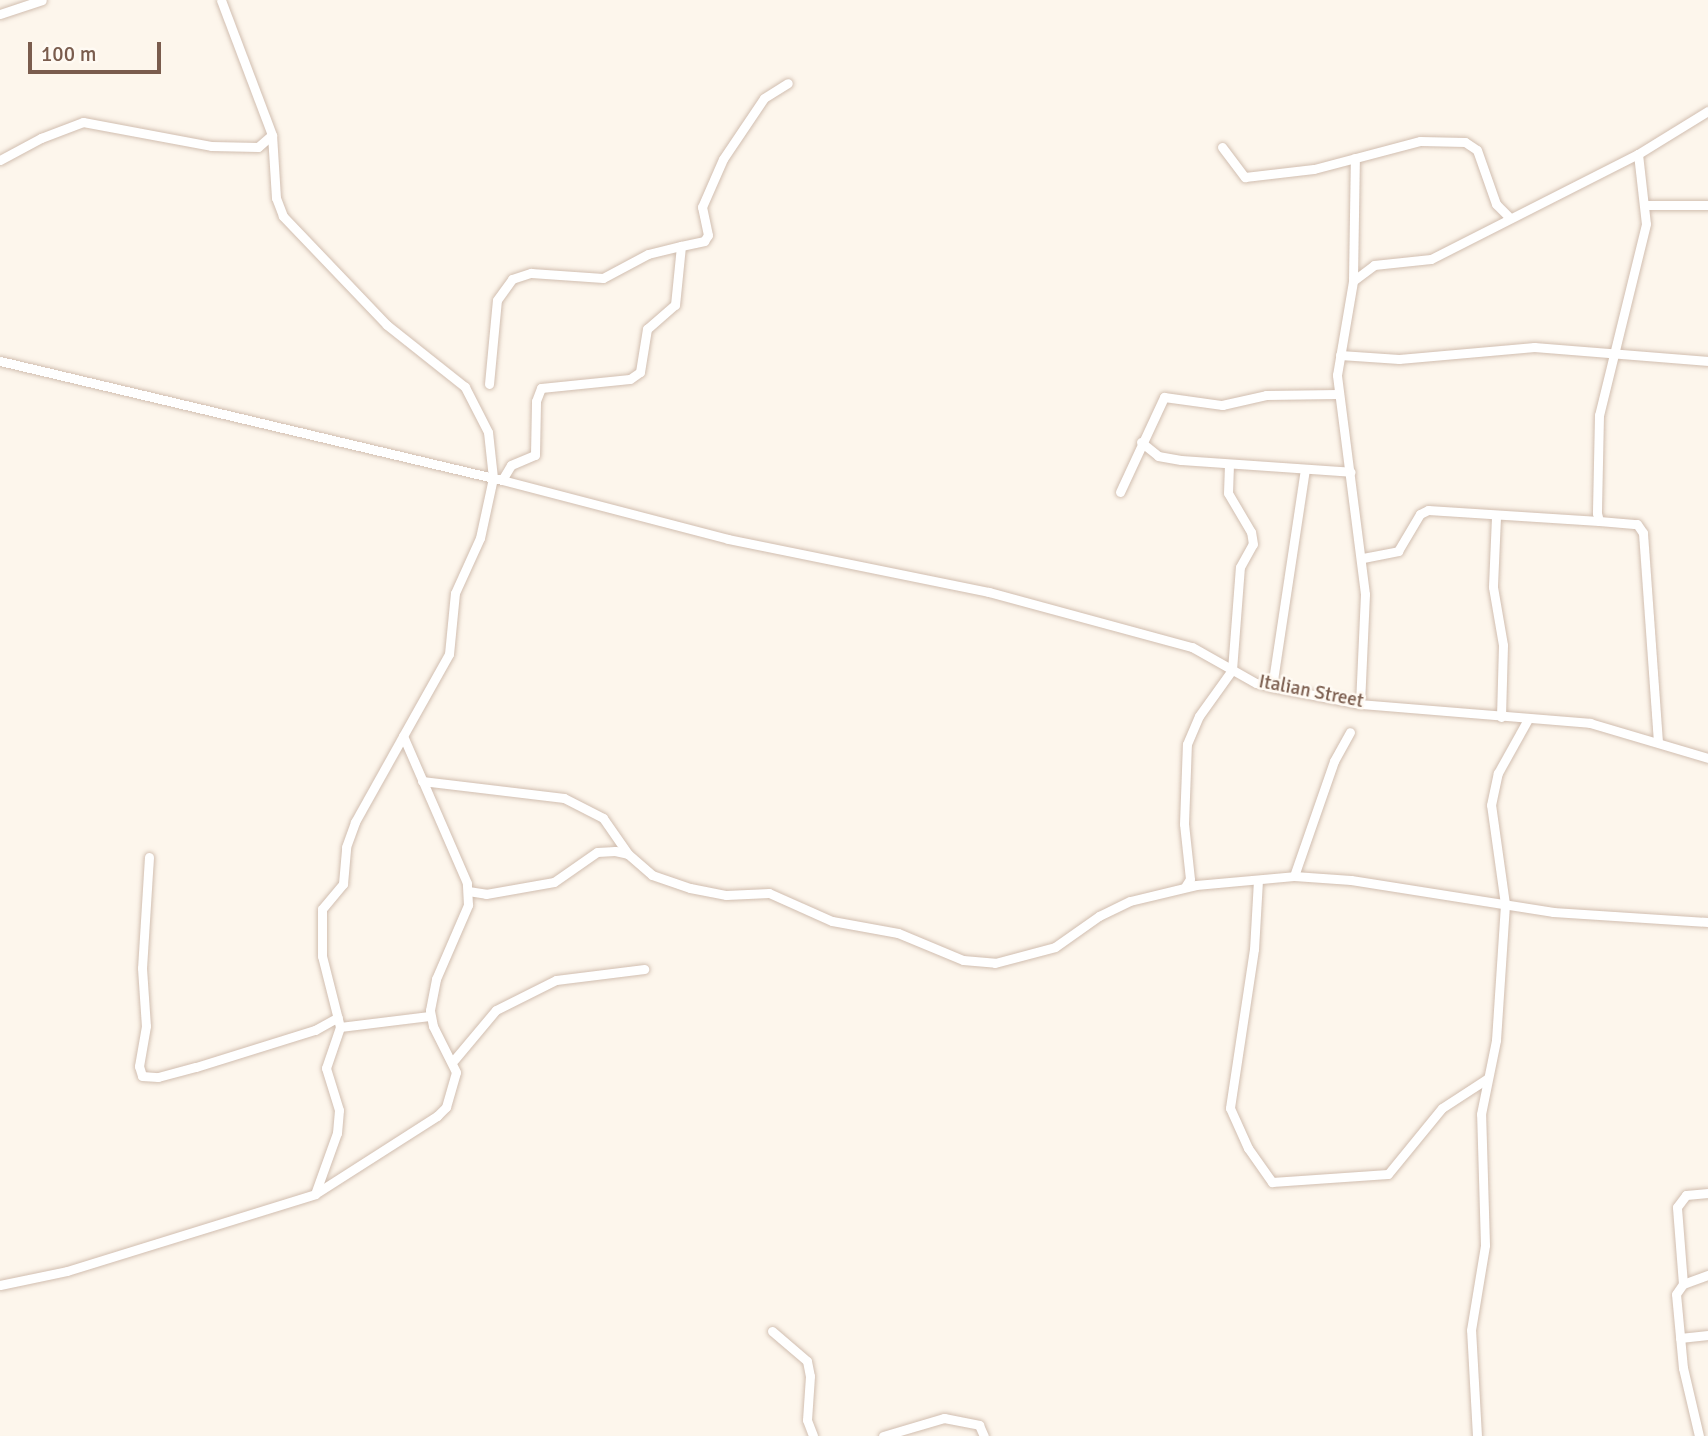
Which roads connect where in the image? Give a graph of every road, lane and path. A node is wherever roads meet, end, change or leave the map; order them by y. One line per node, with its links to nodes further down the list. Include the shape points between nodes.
1 (42, 0): 3 (street)
2 (221, 0): 6 (street)
3 (0, 14)
4 (789, 83): 14 (street, via 770,91 734,138 704,200 706,239)
5 (1708, 111): 8 (street)
6 (272, 135): 10 (street, via 258,147 231,147 191,144 83,122); 26 (street, via 276,198 284,216 387,325 466,387 488,432)
7 (1222, 146): 9 (street, via 1245,177 1290,173)
8 (1638, 154): 11 (street); 13 (street)
9 (1355, 158): 13 (street, via 1420,141 1465,142 1477,150 1496,204); 15 (street)
10 (0, 160)
11 (1644, 205): 12 (street); 16 (street, via 1644,238)
12 (1708, 205)
13 (1510, 218): 15 (street, via 1423,262 1374,265)
14 (681, 246): 20 (street, via 648,254 603,278 531,274 512,279 498,300); 26 (street, via 676,305 647,329 640,372 630,379 541,388 536,401 535,455 511,465)
15 (1353, 281): 17 (street)
16 (1616, 354): 17 (street, via 1511,347 1399,359); 19 (street); 29 (street, via 1600,415)
17 (1340, 355): 21 (street)
18 (0, 361): 26 (street, Italian Street)
19 (1708, 361)
20 (489, 384)
21 (1338, 394): 22 (street, via 1266,395 1222,405 1164,397); 25 (street)
22 (1141, 442): 23 (street, via 1169,458); 27 (street)
23 (1229, 465): 24 (street); 31 (street, via 1228,494 1253,538 1240,567)
24 (1305, 470): 25 (street); 32 (street)
25 (1351, 472): 30 (street)
26 (497, 479): 31 (street, Italian Street, via 768,547 989,592 1171,640 1202,651); 37 (street, via 480,538 455,593 449,654)
27 (1120, 492)
28 (1496, 517): 29 (street); 30 (street, via 1465,510 1424,511 1398,551); 34 (street, via 1493,587 1503,645)
29 (1600, 521): 38 (street, via 1637,524 1643,533)
30 (1363, 558): 33 (street)
31 (1232, 670): 32 (street, Italian Street); 45 (street, via 1199,716 1187,744 1184,824 1190,879)
32 (1272, 687): 33 (street, Italian Street)
33 (1360, 704): 34 (street, Italian Street)
34 (1501, 717): 35 (street, Italian Street)
35 (1528, 719): 38 (street, Italian Street, via 1590,723); 47 (street, via 1493,787 1497,868)
36 (1350, 732): 43 (street, via 1334,761)
37 (403, 736): 40 (street); 51 (street, via 355,822 346,847 343,884 322,909 322,956)
38 (1658, 740): 39 (street, Italian Street)
39 (1708, 758)
40 (422, 781): 41 (street, via 564,798 603,818); 46 (street)
41 (628, 854): 45 (street, via 653,875 691,888 726,895 769,893 832,921 898,933 963,960 995,963 1034,956 1130,901); 46 (street, via 597,852 554,882 486,894)
42 (149, 857): 51 (street, via 142,1076 158,1077 196,1067)
43 (1294, 877): 44 (street); 47 (street, via 1351,880)
44 (1258, 880): 45 (street); 53 (street, via 1254,949 1230,1108 1248,1148 1272,1182 1388,1174 1442,1108)
45 (1185, 887)
46 (468, 891): 50 (street, via 462,925 431,993)
47 (1505, 904): 48 (street, via 1601,917); 53 (street, via 1496,1040)
48 (1708, 922)
49 (644, 969): 52 (street, via 556,980 496,1010)
50 (429, 1016): 51 (street); 52 (street)
51 (339, 1022): 54 (street, via 326,1068 336,1090 338,1122)
52 (454, 1060): 54 (street, via 452,1093 437,1116)
53 (1488, 1078): 65 (street, via 1479,1156 1485,1245 1471,1329)
54 (315, 1194): 57 (street, via 66,1271)
55 (1708, 1194): 58 (street, via 1686,1195 1677,1207)
56 (1708, 1275): 58 (street)
57 (0, 1284)
58 (1683, 1284): 61 (street, via 1676,1294)
59 (772, 1331): 62 (street, via 807,1361 807,1420)
60 (1708, 1335): 61 (street)
61 (1680, 1338): 66 (street)
62 (813, 1436)
63 (883, 1436): 64 (street, via 957,1418 979,1425)
64 (984, 1436)
65 (1478, 1436)
66 (1699, 1436)

